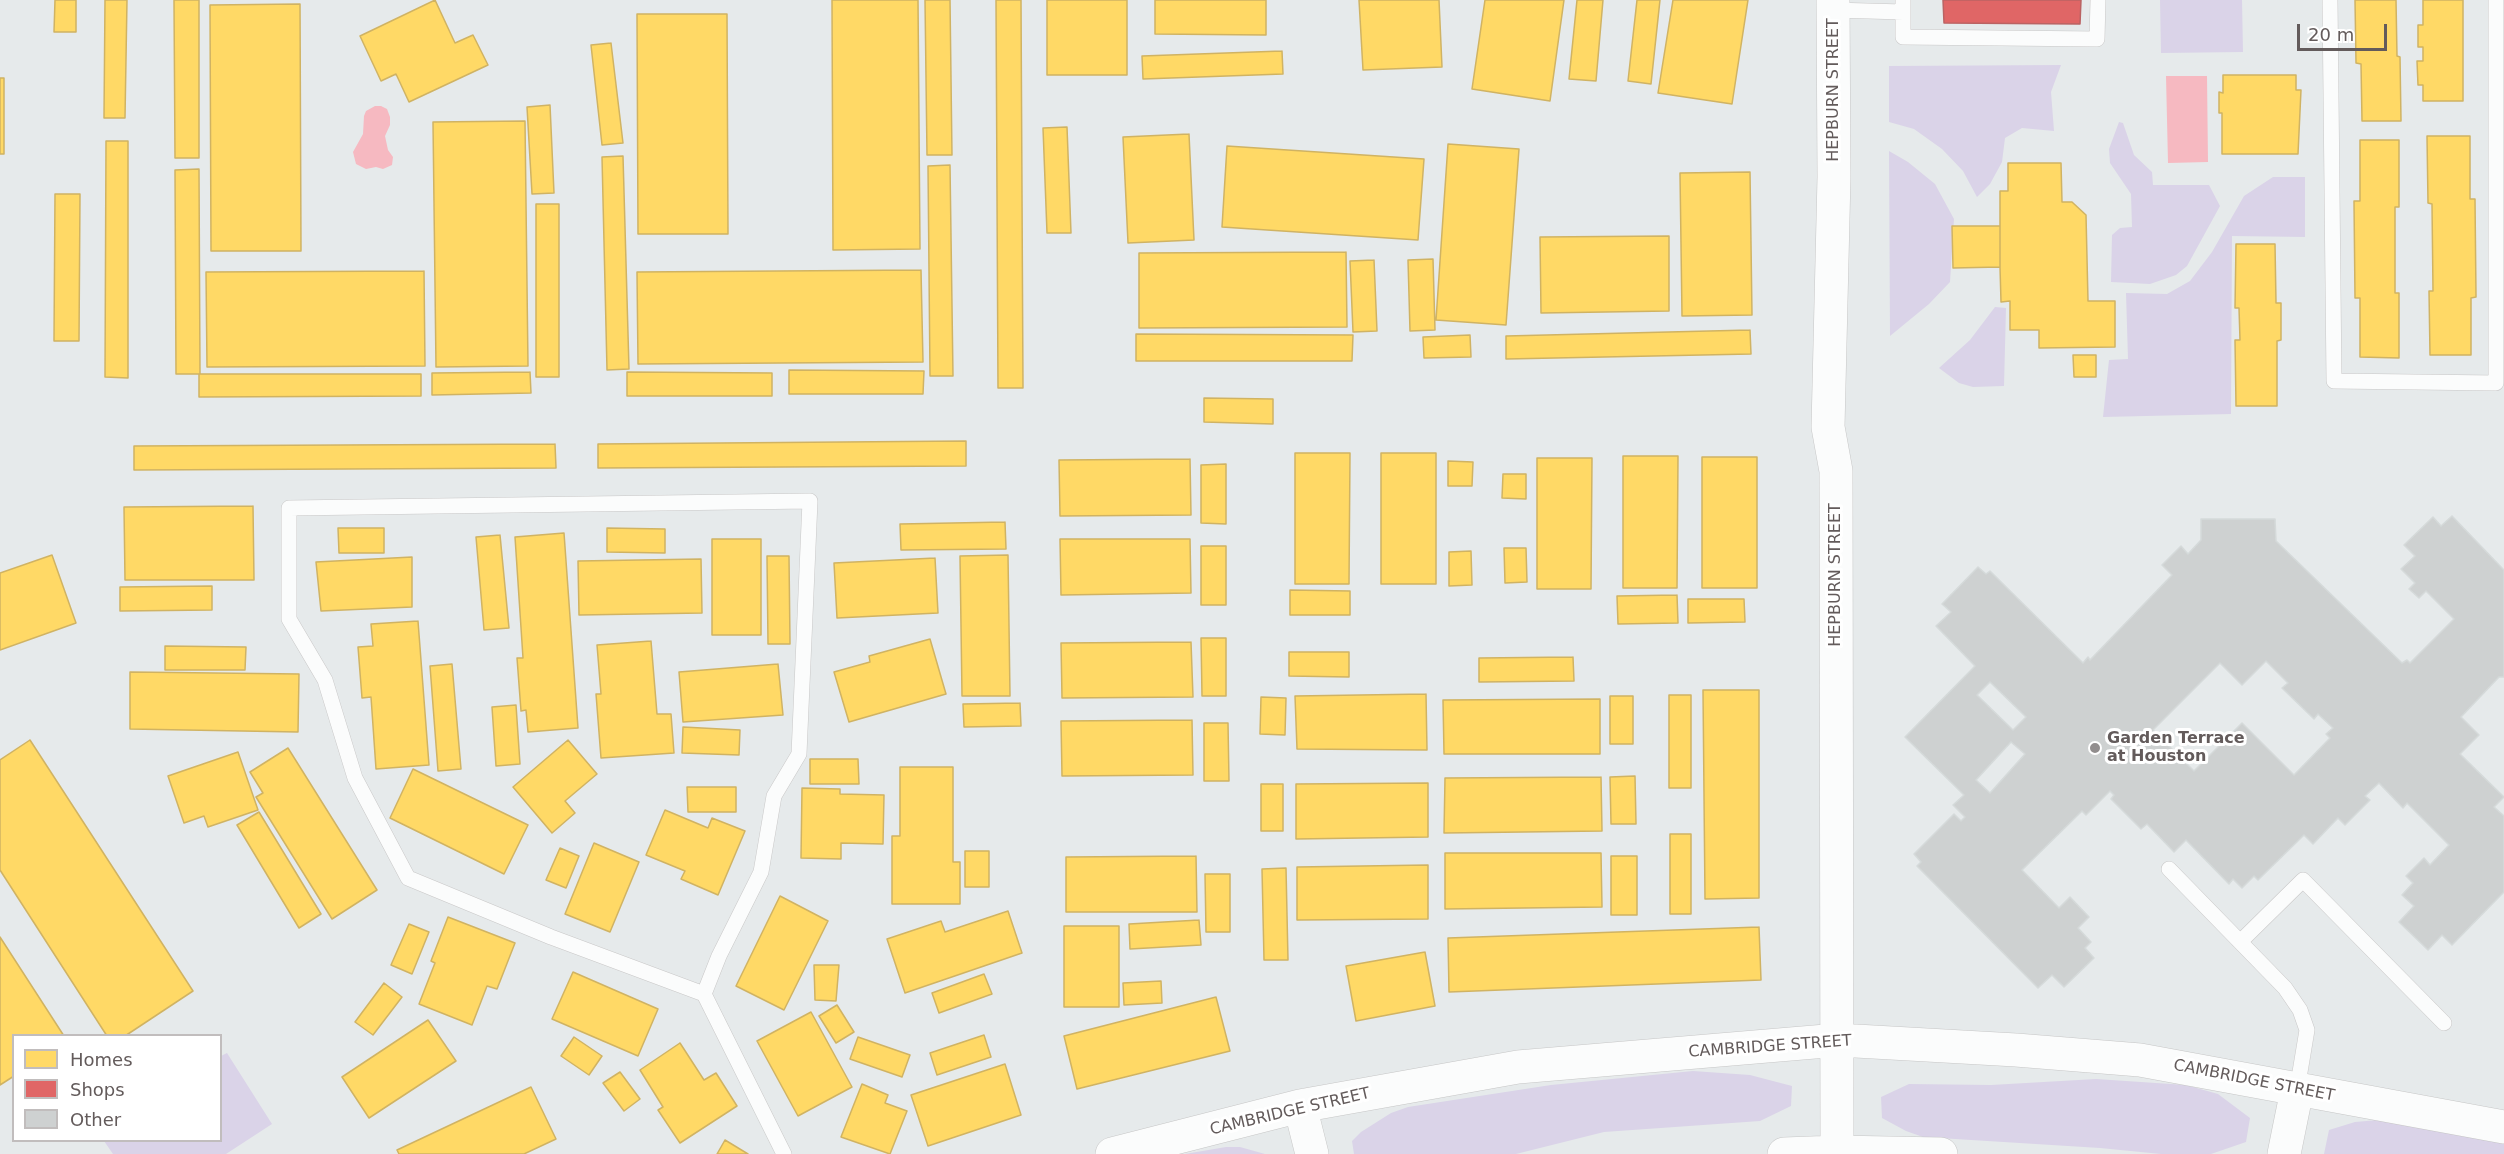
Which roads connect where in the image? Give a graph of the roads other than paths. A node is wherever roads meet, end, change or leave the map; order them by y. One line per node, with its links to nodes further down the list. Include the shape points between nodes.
1 (2098, 0): 5 (lane, via 2097,39 1903,37)
2 (2330, 0): 3 (lane, via 2334,381 2496,383)
3 (2496, 0)
4 (1833, 5): 5 (lane); 10 (street, HEPBURN STREET, via 1834,177 1828,427 1836,471)
5 (1903, 6)
6 (2169, 869): 7 (lane)
7 (2240, 942): 9 (lane, via 2303,880); 11 (lane, via 2285,988 2300,1010 2307,1030)
8 (704, 994): 8 (lane, via 761,872 774,796 799,754 810,501 289,508 290,619 325,680 355,778 408,878); 15 (lane)
9 (2444, 1023)
10 (1838, 1040): 11 (street, CAMBRIDGE STREET, via 2140,1060); 12 (street, CAMBRIDGE STREET, via 1518,1067); 14 (street, HEPBURN STREET)
11 (2297, 1090): 13 (street, CAMBRIDGE STREET); 20 (street)
12 (1300, 1106): 16 (street, CAMBRIDGE STREET); 17 (street)
13 (2504, 1127)
14 (1837, 1152): 18 (street); 19 (street)
15 (784, 1154)
16 (1112, 1154)
17 (1312, 1154)
18 (1784, 1154)
19 (1941, 1154)
20 (2284, 1154)

